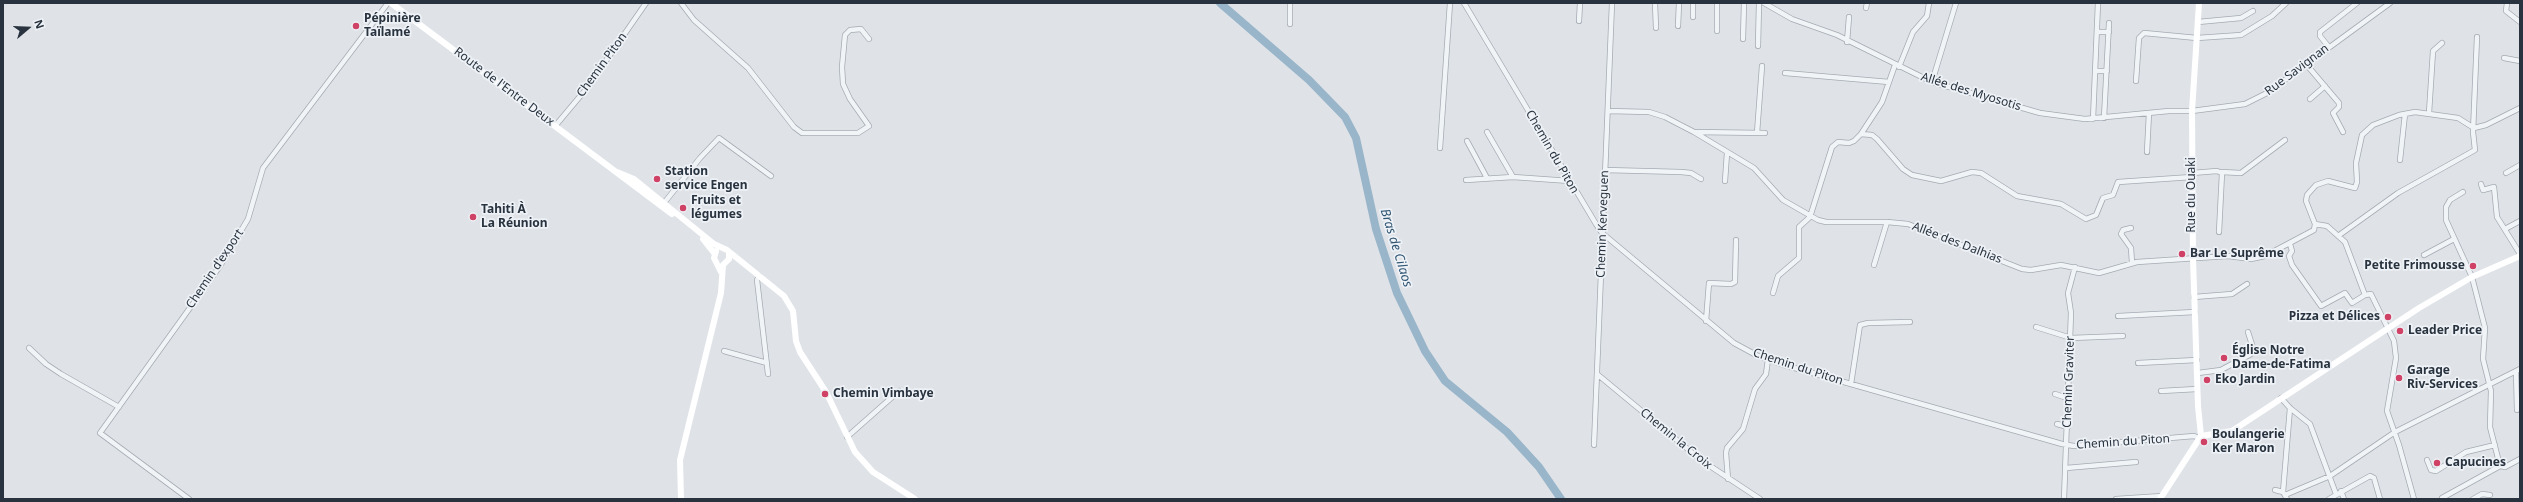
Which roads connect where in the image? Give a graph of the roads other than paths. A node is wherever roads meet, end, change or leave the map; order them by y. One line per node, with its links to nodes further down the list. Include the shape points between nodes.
1 (389, 3): 66 (main road, Route de l'Entre Deux); 152 (street, Chemin d'export, via 262,168 248,219 220,266)
2 (646, 3): 66 (street, Chemin Piton, via 587,88)
3 (681, 3): 39 (street, via 694,20 748,68 794,127 802,133 858,133 869,126 843,84 842,67 845,35 850,30 861,29)
4 (1290, 3): 31 (street)
5 (1450, 3): 76 (street)
6 (1464, 3): 91 (street, Chemin du Piton)
7 (1580, 3): 27 (street)
8 (1612, 3): 59 (street, Chemin Kerveguen)
9 (1655, 3): 33 (street)
10 (1679, 3): 32 (street)
11 (1693, 3): 25 (street)
12 (1717, 3): 34 (street)
13 (1744, 3): 40 (street)
14 (1759, 3): 43 (street)
15 (1764, 3): 41 (street, Allée des Myosotis, via 1792,19)
16 (1929, 3): 49 (street, via 1927,16 1913,32)
17 (1956, 3): 55 (street)
18 (2098, 3): 35 (street)
19 (2199, 3): 28 (main road, Rue du Ouaki)
20 (2286, 3): 38 (street, via 2245,34)
21 (2356, 3): 44 (street, via 2320,32)
22 (2390, 3): 44 (street, Rue Savignan)
23 (2507, 3): 29 (street, via 2506,11)
24 (2253, 11): 28 (street, via 2241,18)
25 (1693, 17)
26 (1849, 17): 41 (street)
27 (1579, 21)
28 (2198, 22): 38 (main road, Rue du Ouaki)
29 (2520, 22)
30 (2109, 23): 36 (street)
31 (1290, 24)
32 (1678, 26)
33 (1656, 28)
34 (1716, 32)
35 (2097, 32): 36 (street); 50 (street)
36 (2109, 32): 51 (street)
37 (2477, 37): 67 (street)
38 (2197, 38): 53 (street, via 2142,34 2139,38); 60 (main road, Rue du Ouaki)
39 (869, 39)
40 (1743, 39)
41 (1847, 42): 49 (street, Allée des Myosotis)
42 (2442, 43): 62 (street, via 2433,51)
43 (1758, 46)
44 (2328, 46): 47 (street, Rue Savignan)
45 (2504, 58): 46 (street)
46 (2520, 61)
47 (2306, 64): 56 (street); 60 (street, Rue Savignan, via 2252,101 2235,106)
48 (1762, 66): 71 (street)
49 (1897, 66): 54 (street); 55 (street, Allée des Myosotis)
50 (2095, 71): 51 (street); 65 (street)
51 (2107, 71): 64 (street)
52 (1785, 73): 54 (street)
53 (2136, 81)
54 (1889, 82): 73 (street, via 1882,102)
55 (1932, 82): 65 (street, Allée des Myosotis, via 2040,113)
56 (2325, 86): 57 (street); 70 (street, via 2339,103 2339,107 2332,113)
57 (2310, 99)
58 (2520, 108): 67 (street, via 2486,125)
59 (1608, 111): 69 (street, Allée des Dalhias, via 1649,112); 81 (street, Chemin Kerveguen)
60 (2192, 111): 61 (street, Allée des Myosotis); 85 (main road, Rue du Ouaki)
61 (2149, 113): 64 (street, Allée des Myosotis); 77 (street)
62 (2429, 113): 63 (street); 67 (street, via 2458,118)
63 (2405, 114): 79 (street); 99 (street, via 2373,125 2362,135 2356,163 2355,188 2323,181 2316,185 2308,195 2306,204)
64 (2104, 118): 65 (street, Allée des Myosotis)
65 (2093, 119)
66 (556, 126): 82 (main road, Route de l'Entre Deux)
67 (2474, 128): 104 (street, via 2474,151 2398,193)
68 (1487, 132): 87 (street)
69 (1694, 132): 71 (street); 78 (street, Allée des Dalhias)
70 (2343, 132)
71 (1757, 133): 72 (street)
72 (1765, 133)
73 (1861, 134): 85 (street, via 1872,135 1877,139 1903,169 1912,175 1941,181 1968,173 1981,173 2016,196 2061,204 2086,219 2096,215 2103,198 2113,195 2118,182); 96 (street, via 1849,143 1833,144)
74 (2285, 140): 83 (street, via 2242,173)
75 (1467, 141): 88 (street)
76 (1440, 148)
77 (2147, 152)
78 (1727, 153): 92 (street); 96 (street, Allée des Dalhias, via 1754,168 1784,200)
79 (2400, 160)
80 (2520, 165): 84 (street)
81 (1605, 170): 89 (street, via 1681,172 1691,173); 103 (street, Chemin Kerveguen)
82 (617, 172): 95 (main road, Route de l'Entre Deux, via 634,179); 110 (main road, Route de l'Entre Deux, via 693,229)
83 (2221, 172): 85 (street); 102 (street, via 2223,176)
84 (2506, 173)
85 (2192, 175): 113 (main road, Rue du Ouaki)
86 (771, 176): 95 (street, via 720,138 700,158)
87 (1513, 177): 88 (street); 91 (street)
88 (1487, 178): 90 (street)
89 (1701, 179)
90 (1466, 180)
91 (1570, 181): 103 (street, Chemin du Piton)
92 (1725, 181)
93 (2481, 184): 101 (street, via 2483,190 2494,187 2495,209)
94 (2463, 192): 105 (street, via 2453,197 2446,207 2446,220)
95 (664, 203): 108 (main road, Route de l'Entre Deux)
96 (1810, 216): 98 (street, Allée des Dalhias, via 1826,222); 122 (street, via 1799,227 1799,258 1778,276)
97 (2520, 220): 101 (street)
98 (1887, 222): 117 (street); 118 (street, Allée des Dalhias, via 1920,228 2022,269 2061,265)
99 (2315, 224): 104 (street, via 2327,226); 107 (street, Allée des Dalhias, via 2312,231)
100 (2131, 228): 116 (street, via 2123,230 2121,234 2131,248)
101 (2505, 229): 112 (street)
102 (2219, 232)
103 (1602, 233): 127 (street, Chemin du Piton); 143 (street, Chemin Kerveguen)
104 (2338, 236): 123 (street, via 2345,242)
105 (2454, 239): 111 (street); 120 (street)
106 (1736, 240): 127 (street, via 1735,282 1709,283)
107 (2290, 244): 113 (street, Allée des Dalhias, via 2258,258); 123 (street, via 2292,251 2289,256 2292,265 2321,306 2345,293 2352,303)
108 (720, 248): 109 (main road, Route de l'Entre Deux); 110 (main road)
109 (729, 252): 114 (main road); 115 (main road)
110 (714, 253): 115 (main road, Route de l'Entre Deux)
111 (2424, 255)
112 (2520, 255): 120 (main road)
113 (2192, 258): 116 (street, Allée des Dalhias); 124 (main road, Rue du Ouaki)
114 (738, 260): 115 (main road); 119 (main road)
115 (723, 262): 179 (main road, via 721,293 680,460)
116 (2132, 263): 118 (street, Allée des Dalhias, via 2099,273)
117 (1874, 265)
118 (2075, 267): 133 (street, Chemin Graviter, via 2068,293)
119 (759, 276): 138 (street, via 757,280); 158 (main road, via 779,291 790,305 800,352 826,392)
120 (2472, 277): 130 (main road); 145 (street, via 2485,328 2483,359)
121 (2247, 284): 124 (street, via 2232,294)
122 (1774, 293)
123 (2365, 295): 130 (street, via 2371,294)
124 (2194, 297): 125 (main road, Rue du Ouaki)
125 (2195, 312): 126 (street); 137 (main road, Rue du Ouaki)
126 (2118, 316)
127 (1706, 321): 136 (street, Chemin du Piton, via 1734,343)
128 (1910, 322): 144 (street, via 1868,322 1860,325)
129 (2036, 327): 133 (street)
130 (2388, 328): 151 (main road); 157 (street, via 2396,351 2387,411)
131 (2248, 332): 141 (street, via 2253,348 2251,354 2228,368)
132 (2123, 336): 133 (street)
133 (2071, 338): 150 (street, Chemin Graviter)
134 (29, 348): 152 (street, via 61,374)
135 (724, 351): 138 (street)
136 (1768, 359): 144 (street, Chemin du Piton); 169 (street, via 1766,374 1755,389 1743,429 1726,454)
137 (2197, 360): 139 (street); 141 (main road, Rue du Ouaki)
138 (767, 363): 142 (street)
139 (2138, 363)
140 (2518, 370): 145 (street); 154 (street)
141 (2198, 373): 146 (main road, Rue du Ouaki)
142 (768, 374)
143 (1597, 374): 160 (street, Chemin Kerveguen); 169 (street, Chemin la Croix)
144 (1851, 384): 162 (street, Chemin du Piton)
145 (2490, 385): 157 (street); 161 (street, via 2489,423)
146 (2197, 389): 147 (street); 159 (main road, Rue du Ouaki)
147 (2161, 390)
148 (899, 391): 158 (street)
149 (2055, 394): 150 (street)
150 (2067, 398): 156 (street, Chemin Graviter)
151 (2281, 398): 153 (street); 159 (main road, via 2232,430)
152 (119, 407): 178 (street, Chemin d'export, via 100,433)
153 (2290, 408): 168 (street, via 2310,424); 174 (street)
154 (2517, 410)
155 (2057, 424): 156 (street)
156 (2068, 427): 162 (street, Chemin Graviter)
157 (2395, 432): 168 (street); 187 (street)
158 (847, 437): 180 (main road, via 867,467)
159 (2200, 437): 162 (street, Chemin du Piton); 175 (main road)
160 (1594, 445)
161 (2495, 445): 164 (street, via 2466,452 2436,471 2431,470); 166 (street)
162 (2068, 446): 167 (street, Chemin Graviter)
163 (2520, 459): 166 (street, via 2507,466)
164 (2427, 460)
165 (2136, 462): 167 (street)
166 (2500, 466): 177 (street, via 2462,486)
167 (2066, 468): 182 (street, Chemin Graviter)
168 (2330, 476): 172 (street); 174 (street)
169 (1728, 480): 181 (street, Chemin la Croix)
170 (2275, 490): 174 (street)
171 (2341, 491): 172 (street); 185 (street); 186 (street, via 2370,476 2374,478)
172 (2336, 494): 184 (street)
173 (2490, 495): 188 (street, via 2482,494)
174 (2285, 496)
175 (2161, 498): 183 (street)
176 (2442, 498): 177 (street)
177 (2448, 498)
178 (189, 499)
179 (681, 499)
180 (915, 499)
181 (1760, 499)
182 (2064, 499)
183 (2116, 499)
184 (2329, 499)
185 (2344, 499)
186 (2380, 499)
187 (2414, 499)
188 (2473, 499)

